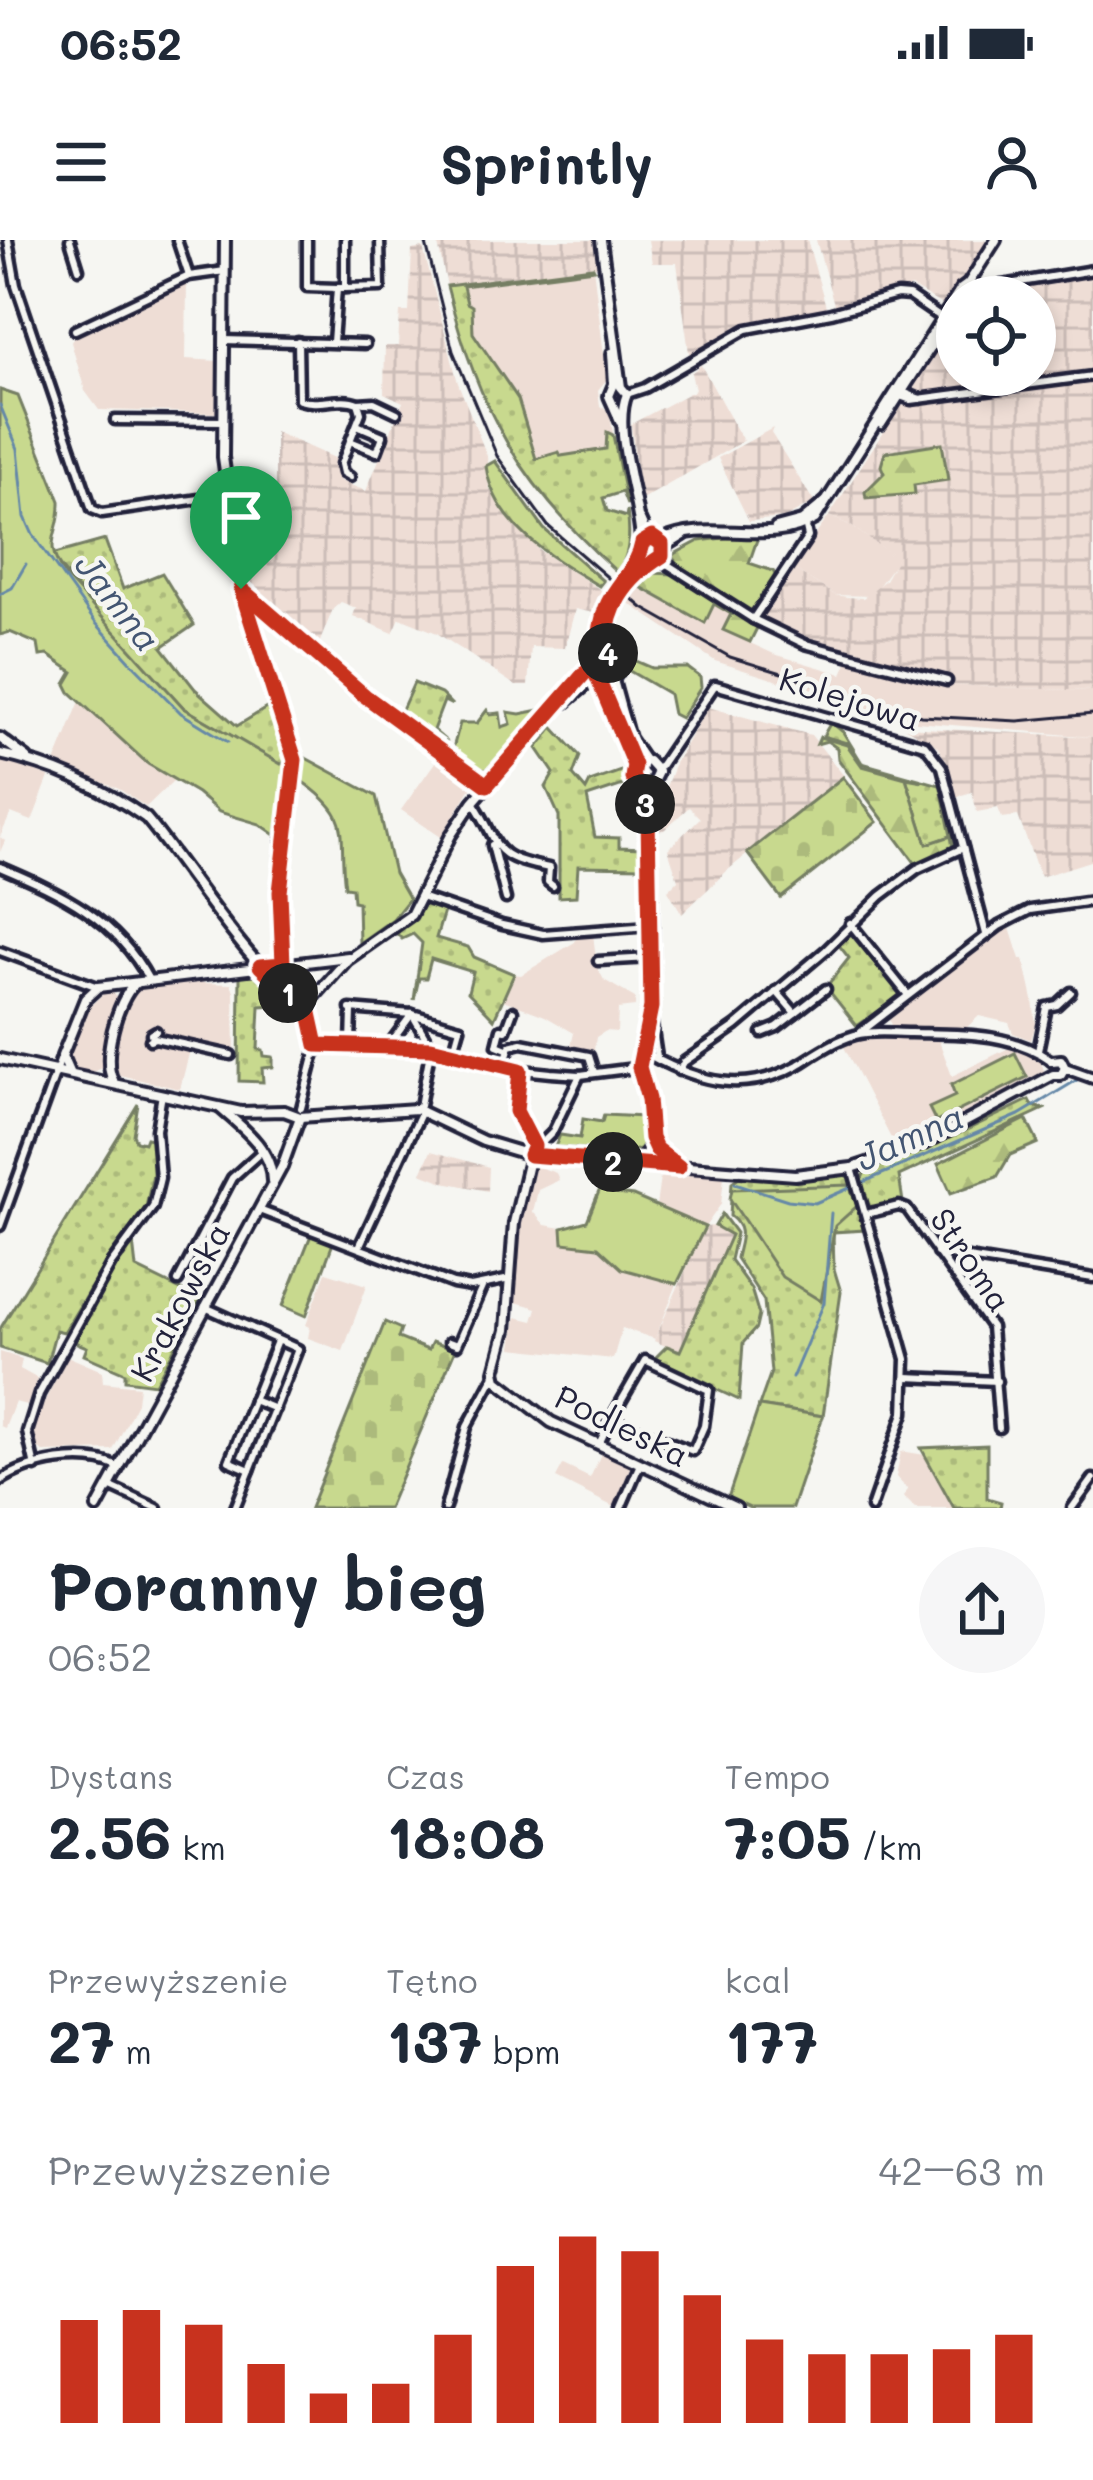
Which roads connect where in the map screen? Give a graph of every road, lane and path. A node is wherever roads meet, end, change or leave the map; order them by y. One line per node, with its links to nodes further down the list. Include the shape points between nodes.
1 (8, 240): 34 (street, via 94,511)
2 (70, 240): 10 (street)
3 (177, 240): 13 (street)
4 (225, 240): 12 (street)
5 (307, 240): 16 (street, via 307,287)
6 (345, 240): 16 (street)
7 (380, 240): 16 (street, via 381,287)
8 (602, 240): 26 (street)
9 (996, 240): 14 (street)
10 (79, 269)
11 (1093, 270): 15 (street)
12 (225, 271): 13 (street); 20 (street)
13 (189, 276): 18 (street)
14 (973, 276)
15 (1056, 276)
16 (341, 288): 22 (street)
17 (936, 314): 26 (street, via 897,295 746,329)
18 (75, 330)
19 (936, 335): 25 (street)
20 (224, 340): 21 (street); 30 (street)
21 (298, 341): 22 (street); 27 (street, via 299,400)
22 (333, 342): 23 (street)
23 (365, 344)
24 (1093, 376): 25 (street, via 920,399)
25 (901, 392): 35 (street, via 819,515)
26 (620, 396): 38 (street)
27 (358, 404): 28 (street); 31 (street)
28 (397, 413)
29 (115, 420): 30 (street)
30 (223, 421): 34 (street)
31 (357, 424): 32 (street); 32 (street, via 383,436 377,452)
32 (350, 440): 33 (street, via 341,470)
33 (350, 477)
34 (227, 495): 42 (street)
35 (804, 523): 36 (street); 37 (street); 40 (street, via 809,535)
36 (793, 530): 37 (street); 40 (street)
37 (763, 531): 39 (street, via 723,529)
38 (644, 544): 39 (street); 41 (street); 44 (street, via 607,606)
39 (662, 544): 41 (street)
40 (801, 546): 43 (street)
41 (654, 560): 43 (street); 44 (street, via 610,617)
42 (241, 589): 49 (street, via 365,696); 67 (street, via 295,760 280,892)
43 (753, 619): 46 (street, via 805,644)
44 (600, 667): 45 (street); 45 (street, via 616,657 621,668); 48 (street); 49 (street)
45 (613, 680): 48 (street, via 629,738)
46 (947, 681)
47 (2, 748): 68 (street, via 146,818)
48 (647, 764): 50 (street, via 657,779); 50 (street, via 632,778); 53 (street, Kolejowa, via 670,749 715,685 916,741 938,759)
49 (487, 785): 51 (street)
50 (646, 786): 60 (street)
51 (473, 802): 52 (street); 56 (street)
52 (491, 841): 55 (street, via 519,861 549,868); 57 (street)
53 (963, 848): 59 (street, via 917,869); 61 (street, Kolejowa)
54 (0, 867): 69 (street, via 78,902)
55 (553, 886)
56 (421, 897): 60 (street, via 543,934); 63 (street, via 404,922)
57 (506, 899)
58 (1093, 901): 61 (street, via 1030,910)
59 (850, 923): 76 (street); 78 (street)
60 (650, 926): 64 (street)
61 (986, 934): 78 (street)
62 (0, 951): 70 (street)
63 (355, 955): 65 (street); 71 (street)
64 (650, 958): 66 (street); 83 (street)
65 (315, 961): 67 (street); 71 (street)
66 (598, 961)
67 (283, 964): 68 (street); 73 (street)
68 (260, 966): 69 (street); 73 (street)
69 (146, 980): 72 (street); 81 (street, via 130,987)
70 (77, 982): 74 (street); 79 (street)
71 (326, 983): 80 (street)
72 (109, 985): 74 (street); 81 (street, via 120,995)
73 (279, 985): 80 (street)
74 (98, 988): 79 (street)
75 (826, 989): 84 (street)
76 (776, 992): 84 (street); 108 (street)
77 (1071, 992): 94 (street, via 1047,1007)
78 (909, 996): 86 (street)
79 (85, 998): 97 (street)
80 (308, 1004): 89 (street, Krakowska)
81 (120, 1011): 101 (street)
82 (513, 1011): 93 (street, via 496,1045)
83 (650, 1013): 99 (street); 102 (street)
84 (795, 1013): 87 (street)
85 (412, 1014): 90 (street, via 351,1010); 91 (street); 92 (street); 95 (street, via 460,1028)
86 (878, 1027): 94 (street, via 990,1036); 108 (street, via 764,1080 730,1084)
87 (762, 1033)
88 (153, 1034): 96 (street)
89 (317, 1045): 90 (street); 120 (street, Krakowska)
90 (349, 1045): 91 (street)
91 (389, 1045): 92 (street)
92 (431, 1048): 95 (street); 118 (street)
93 (508, 1049): 104 (street); 110 (street, via 523,1043 589,1056)
94 (1037, 1051): 100 (street)
95 (453, 1054): 104 (street)
96 (231, 1055)
97 (61, 1058): 103 (street); 106 (street); 109 (street)
98 (0, 1059): 103 (street)
99 (659, 1060): 102 (street, via 648,1056); 108 (street)
100 (1052, 1061): 105 (street); 112 (street)
101 (107, 1064): 113 (street); 115 (street)
102 (637, 1065): 110 (street); 125 (street, via 648,1099)
103 (43, 1066): 106 (street)
104 (503, 1068): 107 (street)
105 (1065, 1068): 112 (street); 114 (street)
106 (57, 1069): 109 (street); 131 (street)
107 (520, 1070): 111 (street); 123 (street, via 516,1111)
108 (679, 1071)
109 (69, 1072): 113 (street)
110 (594, 1073): 111 (street)
111 (580, 1075): 123 (street, via 552,1133)
112 (1053, 1075): 127 (street, via 924,1144)
113 (92, 1076): 115 (street)
114 (1093, 1078)
115 (115, 1081): 116 (street)
116 (162, 1092): 117 (street); 150 (street, via 153,1207 69,1334 32,1414 27,1438)
117 (218, 1106): 119 (street); 121 (street)
118 (421, 1108): 120 (street); 123 (street, via 482,1141); 132 (street)
119 (254, 1113): 120 (street); 121 (street)
120 (300, 1113): 122 (street, Krakowska)
121 (249, 1133): 124 (street)
122 (287, 1146): 124 (street); 128 (street, Krakowska)
123 (532, 1150): 125 (street, via 634,1163); 135 (street)
124 (262, 1151): 128 (street); 136 (street, via 232,1178)
125 (650, 1155): 126 (street); 126 (street)
126 (662, 1161): 127 (street, via 771,1175)
127 (852, 1168): 130 (street)
128 (272, 1183): 129 (street, Krakowska)
129 (257, 1209): 132 (street); 138 (street, Krakowska)
130 (866, 1214): 133 (street, Stroma, via 904,1207); 142 (street)
131 (0, 1226)
132 (358, 1247): 137 (street, via 453,1284)
133 (935, 1252): 134 (street); 143 (street, Stroma, via 991,1327)
134 (1093, 1278)
135 (510, 1279): 137 (street); 141 (street)
136 (178, 1282)
137 (483, 1285): 140 (street, via 457,1345)
138 (205, 1306): 139 (street); 151 (street, Krakowska)
139 (277, 1341): 144 (street); 145 (street, via 298,1349)
140 (449, 1342)
141 (495, 1376): 148 (street, Podleska, via 542,1417); 159 (street, via 467,1426)
142 (907, 1377): 143 (street); 162 (street, via 904,1413)
143 (997, 1381): 147 (street, Stroma)
144 (253, 1400): 145 (street); 152 (street, via 229,1462)
145 (275, 1409): 152 (street)
146 (611, 1419): 146 (street, via 645,1360 709,1390 693,1451); 148 (street)
147 (999, 1428)
148 (599, 1444): 149 (street, Podleska)
149 (640, 1463): 160 (street); 161 (street, Podleska)
150 (35, 1467): 151 (street, via 93,1457); 154 (street)
151 (118, 1467): 155 (street, Krakowska)
152 (251, 1470): 158 (street)
153 (1093, 1479): 163 (street)
154 (0, 1480)
155 (109, 1486): 156 (street, Krakowska); 157 (street)
156 (97, 1508)
157 (157, 1508)
158 (235, 1508)
159 (445, 1508)
160 (621, 1508)
161 (736, 1508)
162 (871, 1508)
163 (1072, 1508)

